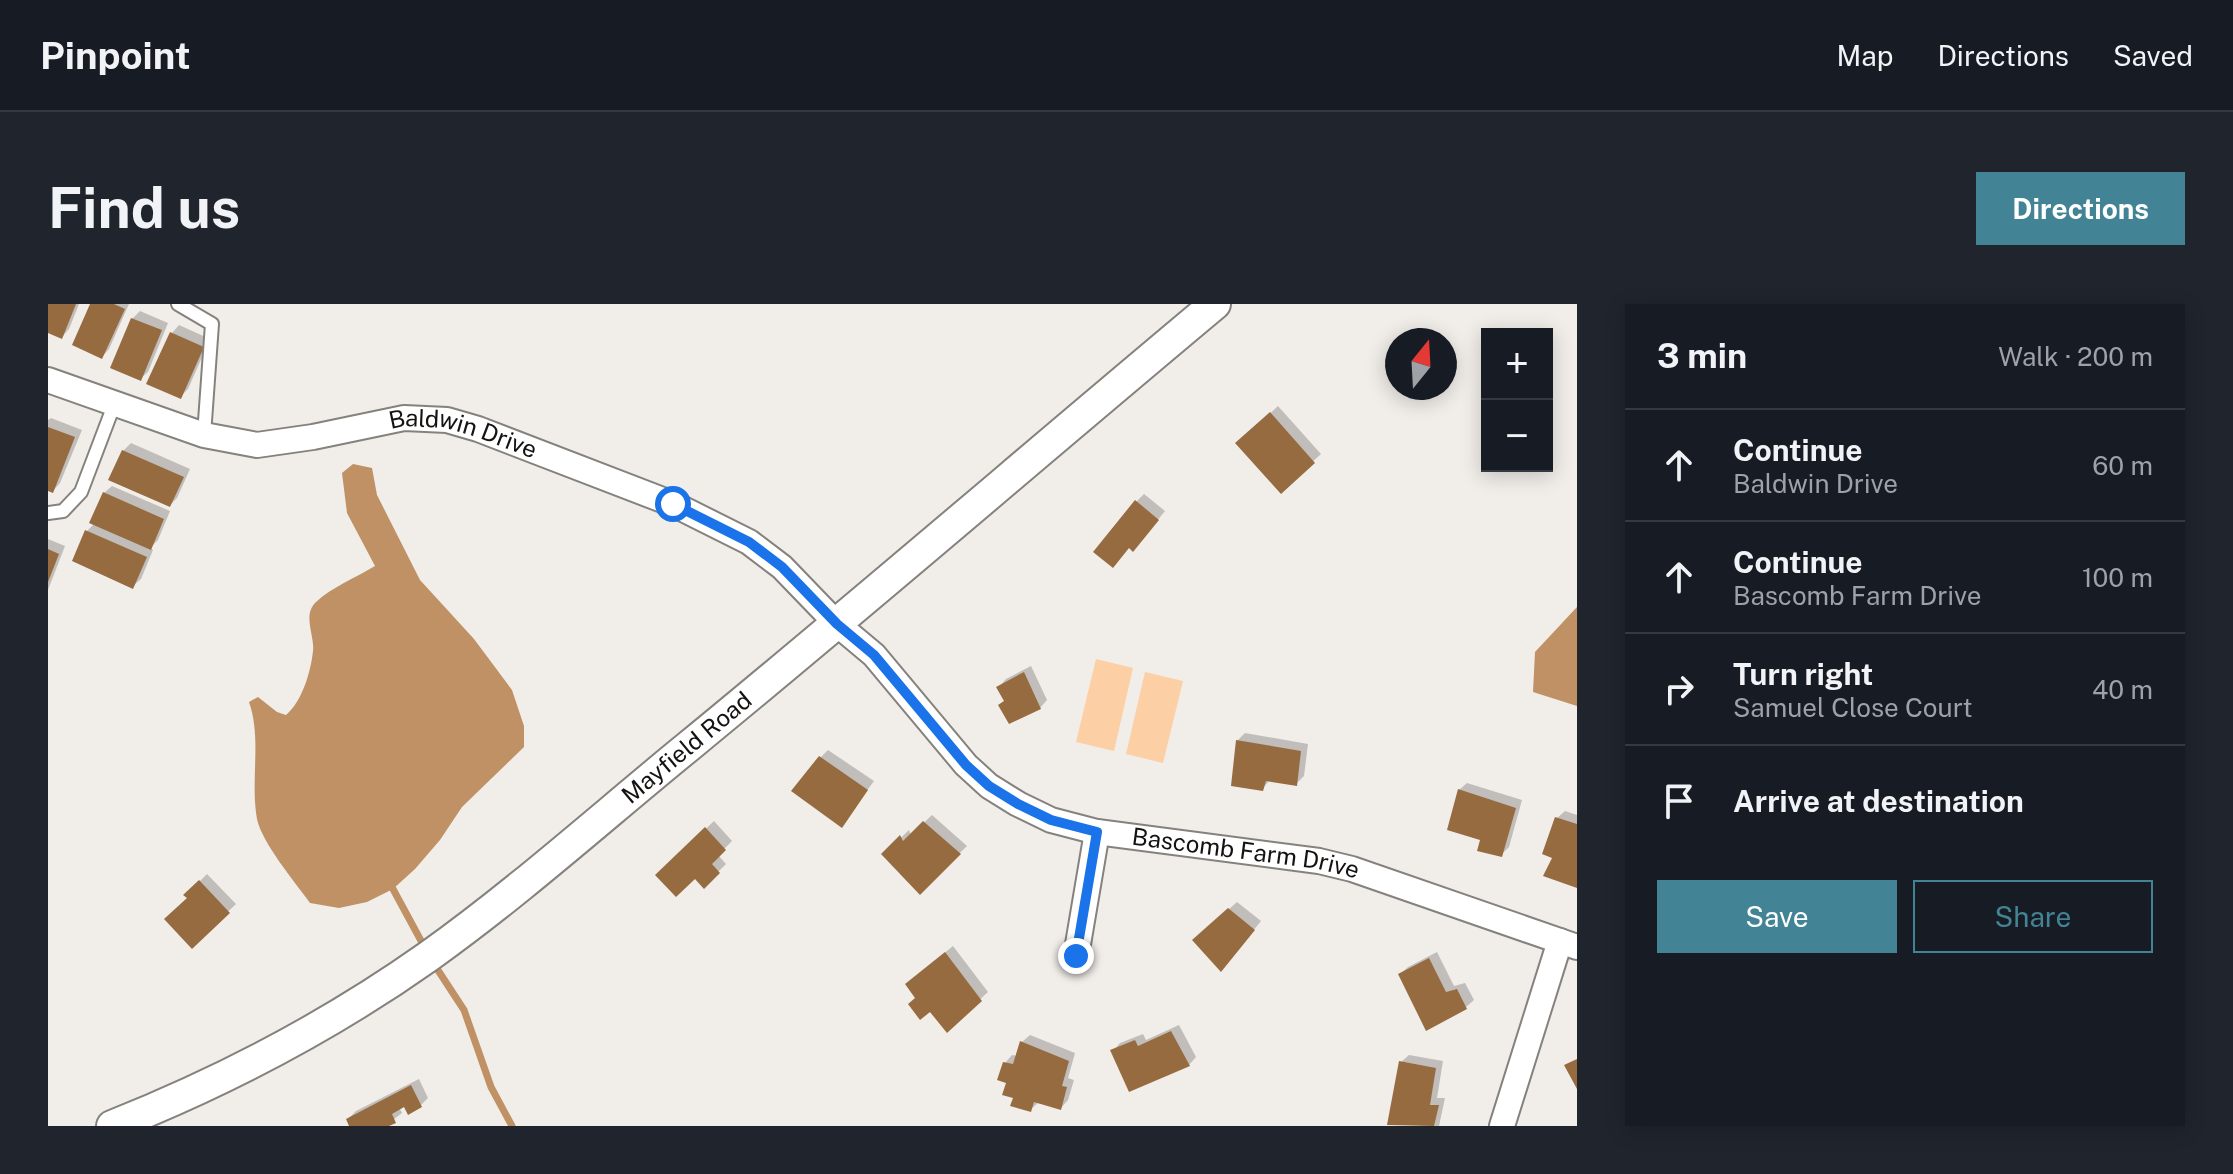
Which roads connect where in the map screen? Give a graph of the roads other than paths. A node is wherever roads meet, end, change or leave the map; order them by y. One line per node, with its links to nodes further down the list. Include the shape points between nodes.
1 (178, 304): 5 (lane, via 212,324)
2 (1215, 304): 7 (street, Mayfield Road)
3 (48, 380): 4 (street, Baldwin Drive)
4 (114, 405): 5 (street, Baldwin Drive); 6 (lane, via 81,492 63,511)
5 (204, 435): 7 (street, Baldwin Drive, via 257,445 426,417 478,429 673,504 749,542 782,567)
6 (48, 513)
7 (837, 624): 8 (street, Bascomb Farm Drive, via 874,655 989,786 1051,820); 11 (street, Mayfield Road, via 423,960 250,1066)
8 (1097, 832): 9 (street, Bascomb Farm Drive, via 1319,861); 10 (street)
9 (1568, 944): 12 (street)
10 (1076, 956)
11 (112, 1126)
12 (1502, 1126)

